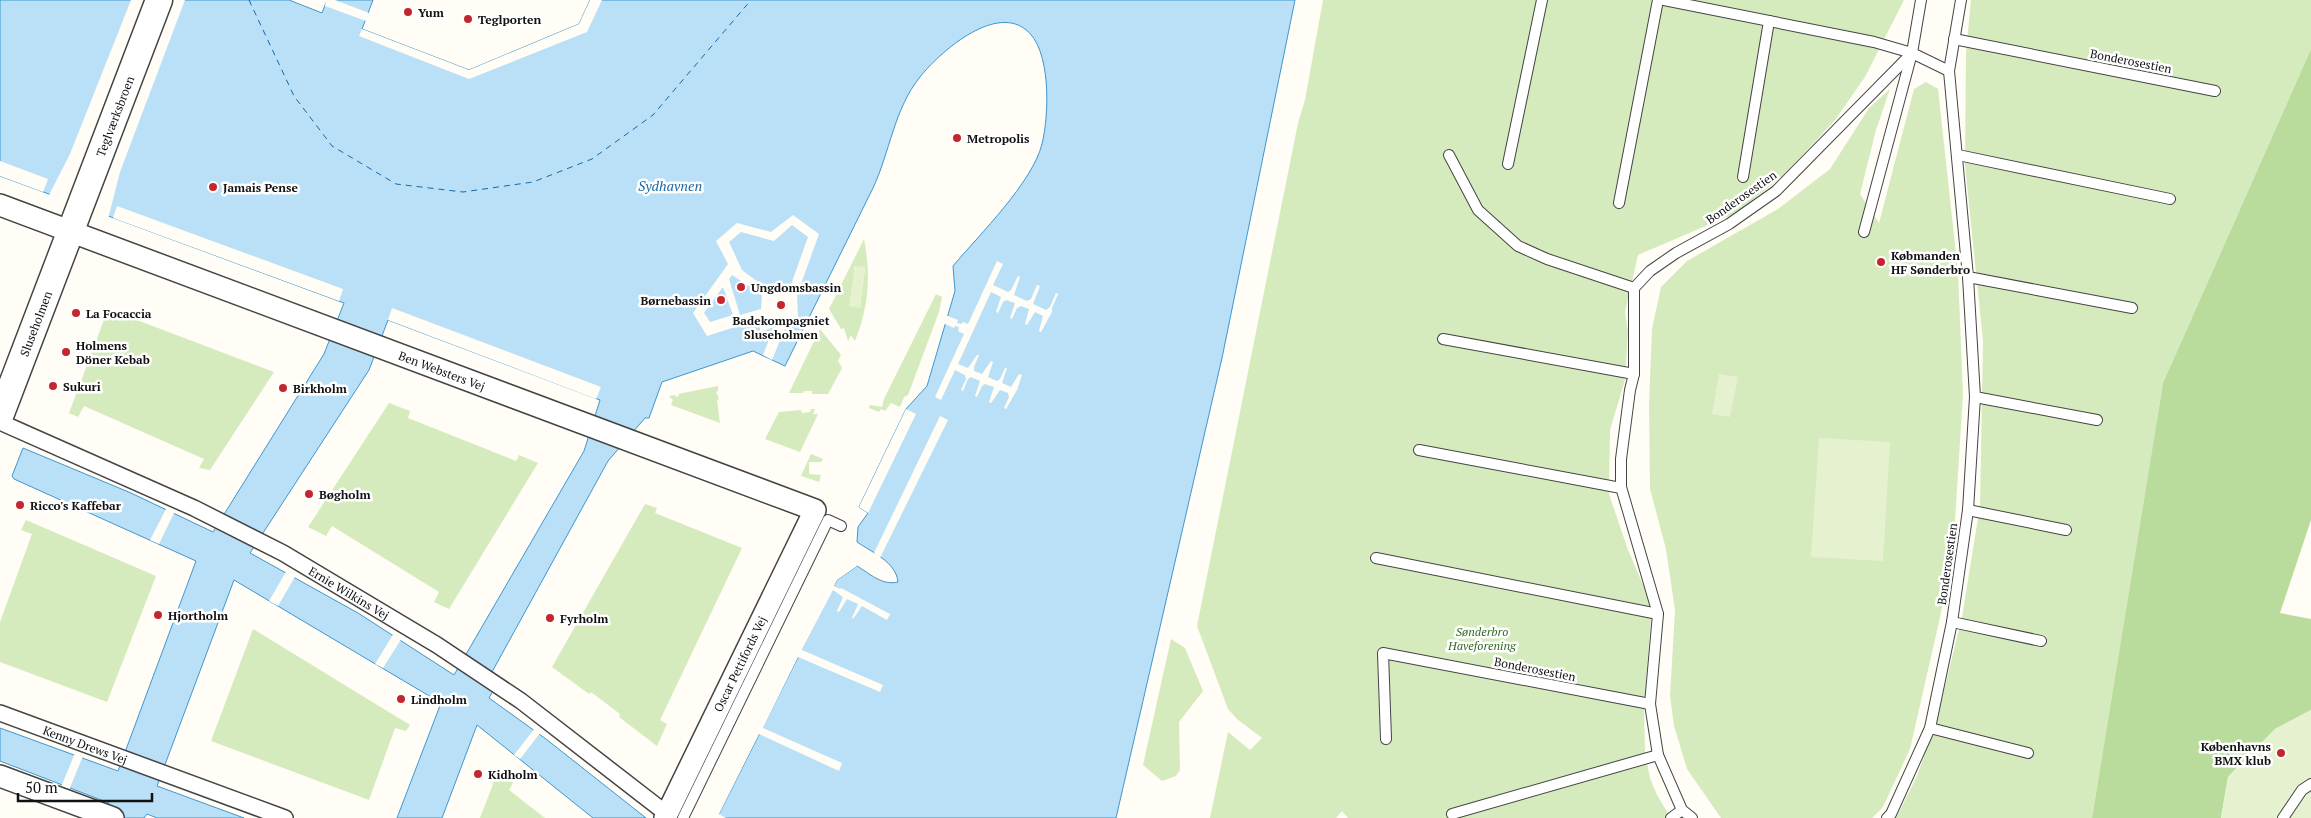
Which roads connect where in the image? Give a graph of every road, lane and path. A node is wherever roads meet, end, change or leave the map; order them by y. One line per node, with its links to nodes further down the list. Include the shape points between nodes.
1 (159, 0): 19 (street, Teglværksbroen)
2 (1542, 0): 14 (lane)
3 (1658, 0): 17 (lane)
4 (1664, 0): 7 (lane)
5 (1921, 0): 9 (lane)
6 (1961, 0): 8 (lane, Bonderosestien)
7 (1769, 21): 9 (lane); 15 (lane, Bonderosestien)
8 (1954, 39): 10 (lane, Bonderosestien); 11 (lane, Bonderosestien)
9 (1912, 53): 10 (lane); 20 (lane); 22 (lane, Bonderosestien, via 1776,191 1729,224 1676,253 1650,271)
10 (1948, 71): 13 (lane, Bonderosestien)
11 (2215, 91)
12 (1449, 155): 22 (lane, via 1478,210 1518,246)
13 (1958, 155): 16 (lane); 21 (lane, Bonderosestien)
14 (1508, 164)
15 (1742, 177)
16 (2170, 199)
17 (1619, 203)
18 (0, 205): 19 (street, Ben Websters Vej)
19 (74, 222): 27 (street, Sluseholmen); 32 (street, Ben Websters Vej, via 312,322)
20 (1864, 232)
21 (1968, 276): 23 (lane); 26 (lane, Bonderosestien)
22 (1634, 288): 25 (lane)
23 (2132, 308)
24 (1443, 339): 25 (lane)
25 (1634, 374): 31 (lane)
26 (1975, 396): 28 (lane); 33 (lane, Bonderosestien)
27 (0, 416)
28 (2097, 420)
29 (0, 422): 50 (street, Ernie Wilkins Vej, via 194,508 283,553 437,645 521,701)
30 (1419, 450): 31 (lane)
31 (1621, 488): 37 (lane)
32 (815, 510): 50 (street, Oscar Pettifords Vej)
33 (1968, 510): 35 (lane, Bonderosestien); 38 (lane, Bonderosestien)
34 (841, 526): 50 (lane, via 828,520)
35 (2066, 530)
36 (1376, 558): 37 (lane)
37 (1658, 614): 40 (lane)
38 (1952, 622): 39 (lane, Bonderosestien); 42 (lane, Bonderosestien)
39 (2041, 641)
40 (1650, 704): 43 (lane, Bonderosestien, via 1382,652); 45 (lane)
41 (0, 713): 53 (street, Kenny Drews Vej)
42 (1930, 728): 44 (lane); 51 (lane, Bonderosestien)
43 (1386, 739)
44 (2028, 753)
45 (1658, 755): 48 (lane); 49 (lane)
46 (0, 776): 52 (street)
47 (2311, 784): 56 (lane, via 2302,790)
48 (1682, 810): 54 (lane); 55 (lane)
49 (1452, 814)
50 (672, 817)
51 (1892, 817)
52 (113, 818)
53 (285, 818)
54 (1671, 818)
55 (1692, 818)
56 (2283, 818)

